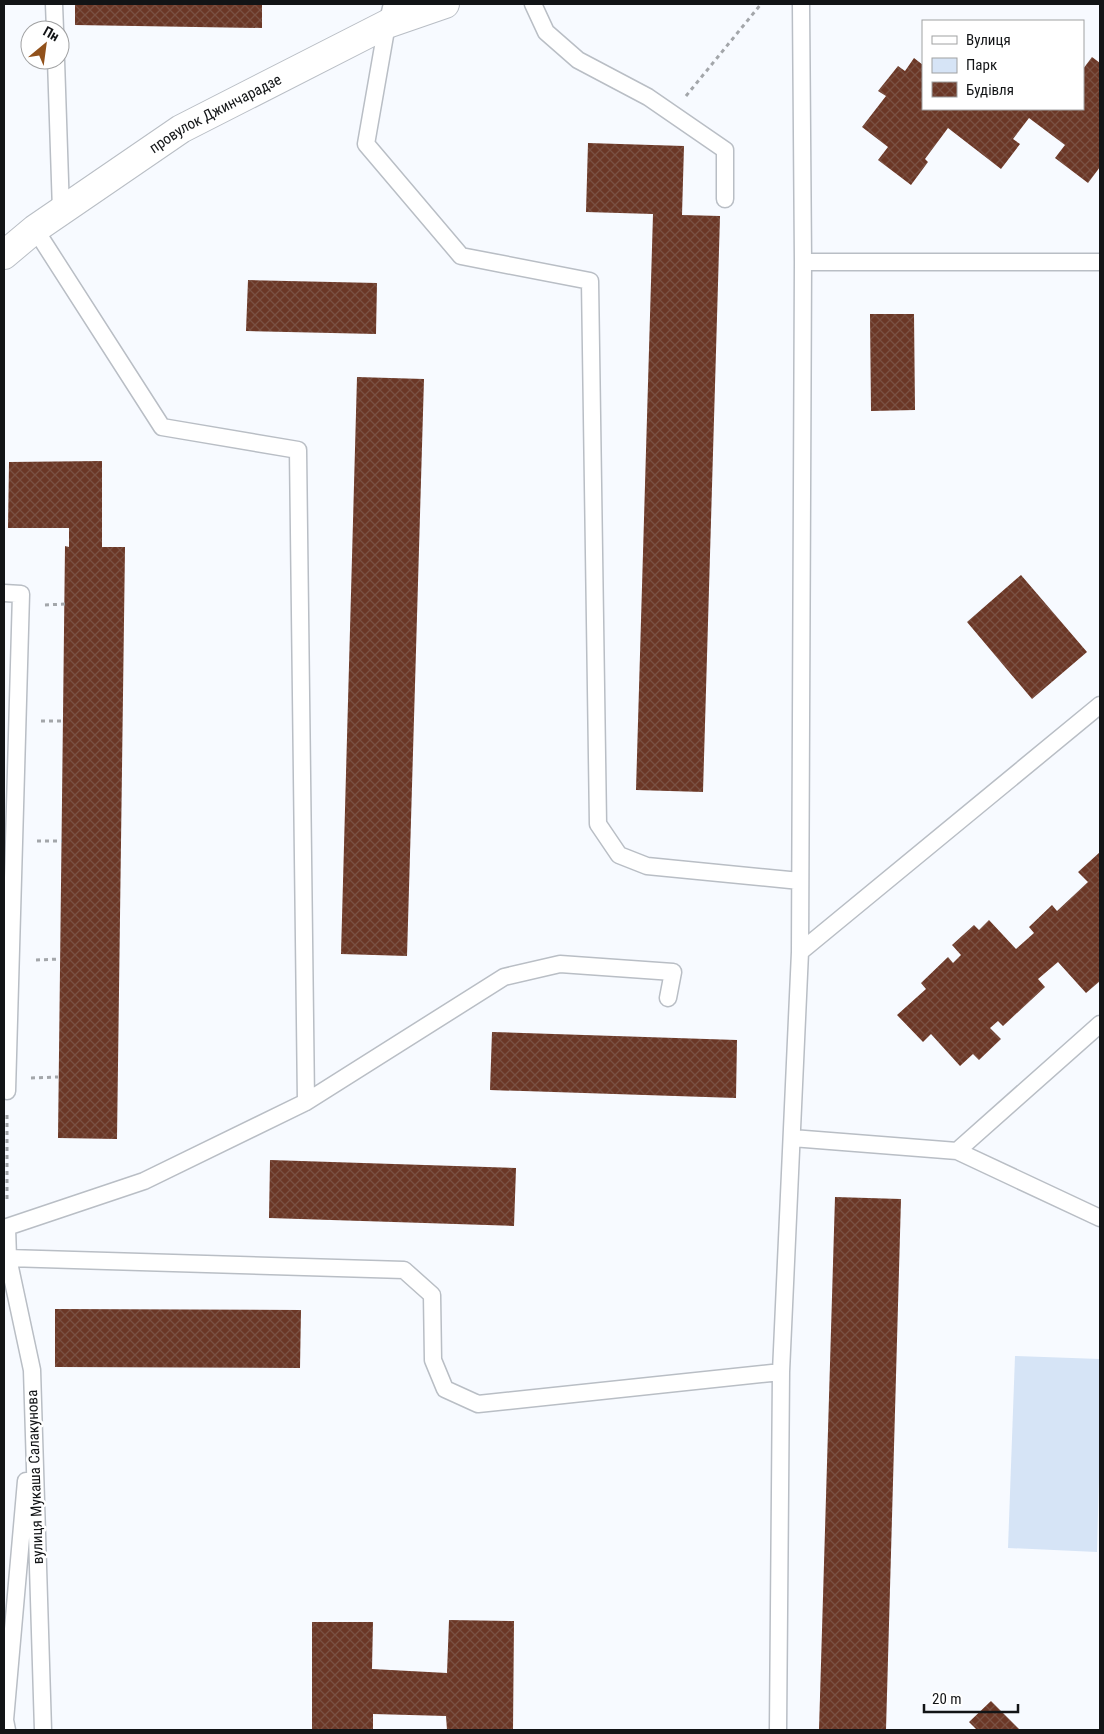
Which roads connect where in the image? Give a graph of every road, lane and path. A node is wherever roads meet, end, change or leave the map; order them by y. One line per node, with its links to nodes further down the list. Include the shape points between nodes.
1 (54, 4): 7 (lane)
2 (445, 4): 6 (street, провулок Джинчарадзе)
3 (533, 4): 9 (lane, via 546,32 578,60)
4 (761, 4): 9 (path)
5 (801, 4): 14 (lane)
6 (388, 10): 11 (street, провулок Джинчарадзе, via 181,129); 18 (lane, via 366,144 460,256 590,281 598,824 619,855 647,866)
7 (55, 20)
8 (56, 70): 11 (lane)
9 (672, 114): 10 (lane, via 725,150)
10 (725, 199)
11 (61, 211): 12 (street, провулок Джинчарадзе)
12 (35, 229): 13 (street, провулок Джинчарадзе); 23 (lane, via 162,427 298,450)
13 (4, 255)
14 (803, 262): 15 (lane); 18 (lane)
15 (1100, 262)
16 (4, 593): 22 (lane, via 21,594)
17 (1100, 705): 19 (lane)
18 (800, 881): 19 (lane)
19 (800, 952): 24 (lane)
20 (668, 998): 23 (lane, via 674,972 560,964 504,977)
21 (1100, 1024): 25 (lane)
22 (7, 1091): 27 (path)
23 (306, 1102): 27 (lane, via 144,1181)
24 (792, 1138): 25 (lane); 29 (lane)
25 (957, 1151): 26 (lane)
26 (1100, 1218)
27 (7, 1227): 28 (lane, вулиця Мукаша Салакунова)
28 (8, 1258): 29 (lane, via 404,1270 432,1295 433,1360 445,1389 478,1404); 30 (lane, вулиця Мукаша Салакунова, via 32,1370)
29 (781, 1372): 33 (lane)
30 (33, 1408): 31 (lane); 32 (lane, вулиця Мукаша Салакунова)
31 (5, 1723)
32 (43, 1730)
33 (778, 1730)

